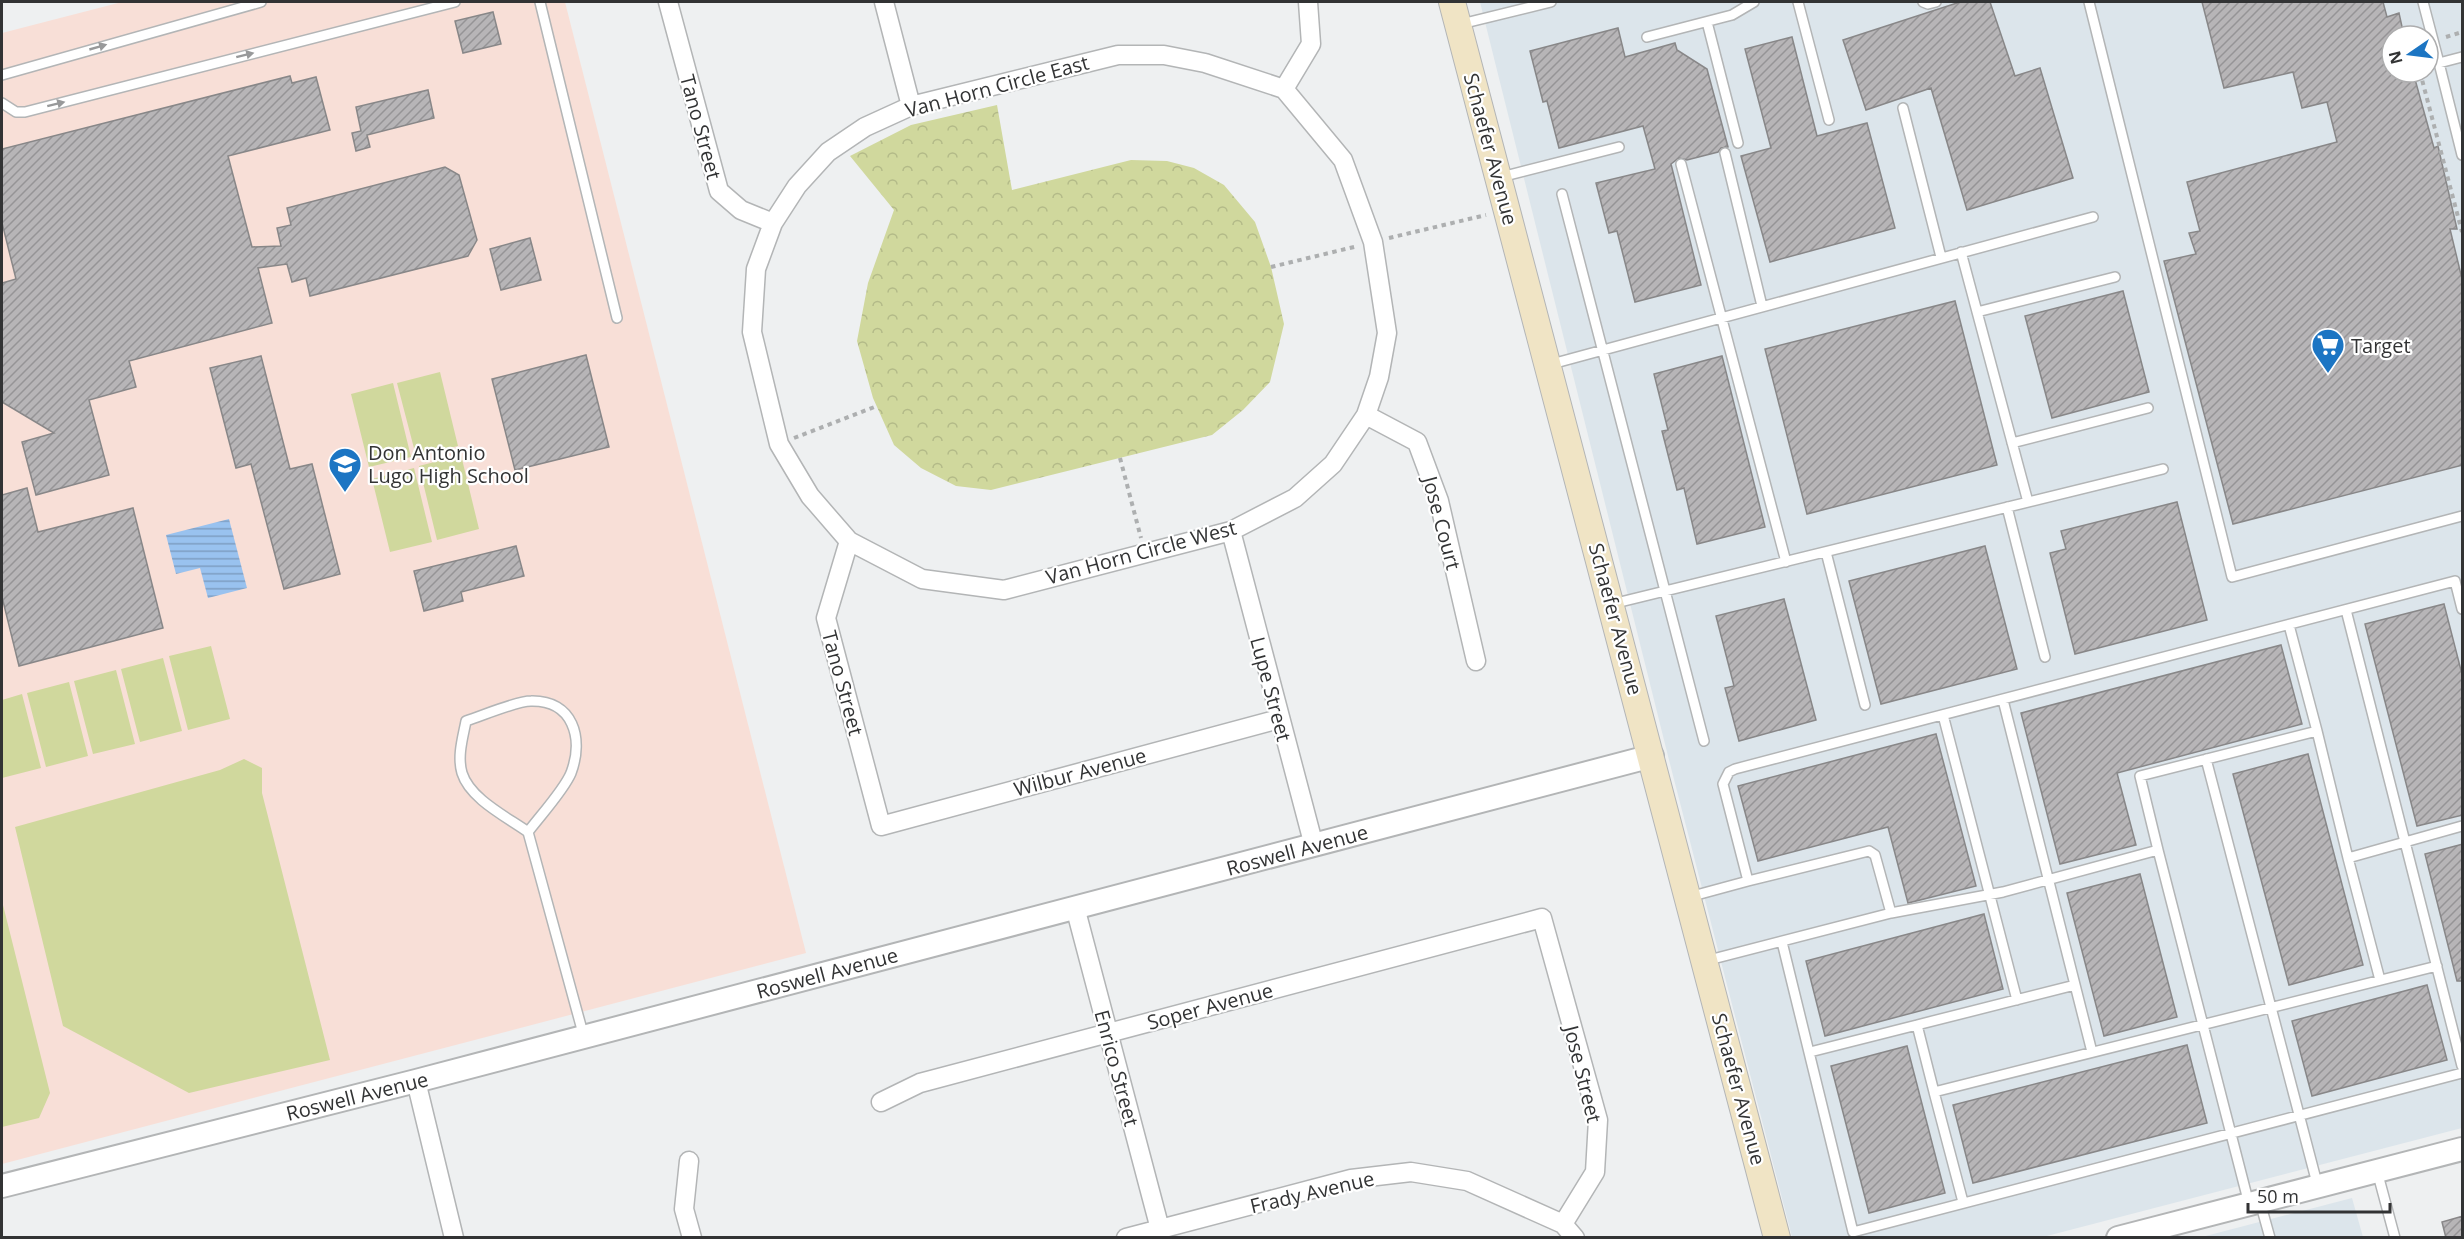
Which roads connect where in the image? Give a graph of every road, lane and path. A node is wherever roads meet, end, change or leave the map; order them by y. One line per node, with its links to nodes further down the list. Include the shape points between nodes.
1 (261, 2): 21 (lane, one-way to 1)
2 (455, 2): 24 (lane, one-way to 2, via 16,112 25,112)
3 (540, 2): 46 (lane)
4 (668, 2): 38 (street, Tano Street, via 719,191 741,210)
5 (884, 2): 25 (street)
6 (1308, 2): 23 (street, via 1311,44)
7 (1551, 2): 14 (lane)
8 (1754, 2): 15 (lane, via 1732,15)
9 (1798, 2): 29 (lane)
10 (1923, 2): 11 (lane)
11 (1936, 2)
12 (2089, 2): 58 (lane, via 2232,577)
13 (2423, 2): 16 (lane)
14 (1455, 13): 35 (main road, Schaefer Avenue)
15 (1707, 22): 17 (lane); 30 (lane)
16 (2429, 24)
17 (1647, 37)
18 (2463, 57): 19 (lane)
19 (2440, 63)
20 (2440, 67): 28 (lane)
21 (2, 75)
22 (2423, 84): 39 (path)
23 (1284, 89): 25 (street, Van Horn Circle East, via 1205,63 1164,55 1118,55); 51 (street, Van Horn Circle West, via 1343,160 1373,242 1387,333 1379,377)
24 (2, 103)
25 (911, 106): 38 (street, Van Horn Circle East, via 865,128 828,152)
26 (2463, 106): 28 (lane)
27 (1903, 108): 41 (lane)
28 (2451, 109): 33 (lane)
29 (1829, 120)
30 (1738, 143)
31 (1619, 147): 35 (lane)
32 (1725, 153): 43 (lane)
33 (2463, 155)
34 (1681, 164): 45 (lane)
35 (1499, 177): 48 (main road, Schaefer Avenue)
36 (1562, 194): 47 (lane)
37 (2093, 217): 40 (lane)
38 (773, 223): 53 (street, Van Horn Circle East, via 756,269 752,332)
39 (2463, 232)
40 (1961, 252): 41 (lane); 44 (lane)
41 (1941, 257): 43 (lane)
42 (2115, 277): 44 (lane)
43 (1762, 306): 45 (lane)
44 (1977, 312): 52 (lane)
45 (1721, 317): 47 (lane); 63 (lane)
46 (617, 318)
47 (1601, 350): 48 (lane); 64 (lane)
48 (1548, 364): 65 (main road, Schaefer Avenue)
49 (877, 406): 53 (path)
50 (2148, 408): 52 (lane)
51 (1366, 415): 59 (street, Van Horn Circle West, via 1333,464 1295,498); 70 (street, Jose Court, via 1417,442 1439,501)
52 (2012, 443): 56 (lane)
53 (779, 444): 60 (street, Van Horn Circle East, via 810,496)
54 (1120, 458): 62 (path)
55 (2163, 469): 56 (lane)
56 (2028, 502): 57 (lane)
57 (2007, 507): 61 (lane); 69 (lane)
58 (2463, 516)
59 (1231, 531): 62 (street, Van Horn Circle West); 74 (street, Lupe Street)
60 (849, 541): 62 (street, Van Horn Circle West, via 922,579 1004,590); 79 (street, Tano Street, via 826,618)
61 (1826, 552): 63 (lane); 72 (lane)
62 (1145, 553)
63 (1786, 562): 64 (lane)
64 (1664, 591): 65 (lane); 76 (lane)
65 (1612, 604): 77 (main road, Schaefer Avenue)
66 (2463, 609): 67 (lane, via 2455,581)
67 (2346, 610): 68 (lane); 82 (lane)
68 (2289, 625): 71 (lane); 75 (lane)
69 (2045, 657)
70 (1476, 661)
71 (2003, 700): 73 (lane); 86 (lane)
72 (1865, 705)
73 (1943, 715): 87 (lane, via 1729,772 1723,784); 88 (lane)
74 (1279, 719): 79 (street, Wilbur Avenue); 83 (street, Lupe Street)
75 (2317, 731): 78 (lane); 85 (lane)
76 (1704, 741)
77 (1652, 756): 83 (street, Roswell Avenue); 89 (main road, Schaefer Avenue)
78 (2206, 759): 84 (lane, via 2140,776); 99 (lane)
79 (881, 826)
80 (2463, 826): 82 (lane)
81 (528, 832): 81 (lane, via 570,775 575,750 568,714 554,704 530,700 466,721 460,749 462,773 479,799); 103 (lane)
82 (2405, 842): 85 (lane); 95 (lane)
83 (1314, 846): 90 (street, Roswell Avenue)
84 (2158, 850): 86 (lane); 101 (lane)
85 (2348, 858): 96 (lane)
86 (2048, 880): 88 (lane); 97 (lane)
87 (1748, 881): 89 (lane); 91 (lane, via 1869,851 1875,855)
88 (1989, 892): 91 (lane); 98 (lane)
89 (1688, 897): 94 (main road, Schaefer Avenue)
90 (1075, 907): 102 (street, Enrico Street); 103 (street, Roswell Avenue)
91 (1891, 913): 93 (lane)
92 (1542, 918): 102 (street, Soper Avenue); 121 (street, Jose Street, via 1598,1120 1595,1172)
93 (1782, 942): 94 (lane); 104 (lane)
94 (1705, 961): 125 (main road, Schaefer Avenue)
95 (2437, 966): 96 (lane); 106 (lane)
96 (2380, 980): 99 (lane)
97 (2075, 985): 98 (lane); 105 (lane)
98 (2017, 1000): 100 (lane)
99 (2271, 1008): 101 (lane); 111 (lane)
100 (1917, 1025): 104 (lane); 109 (lane)
101 (2204, 1025): 105 (lane); 112 (lane)
102 (1108, 1033): 110 (street, Soper Avenue, via 920,1083); 120 (street, Enrico Street)
103 (584, 1036): 108 (street, Roswell Avenue)
104 (1810, 1052): 118 (lane, via 1853,1232)
105 (2092, 1052): 109 (lane)
106 (2463, 1066)
107 (2463, 1073): 111 (lane)
108 (416, 1081): 116 (street, Roswell Avenue); 122 (street)
109 (1934, 1092): 118 (lane)
110 (881, 1102)
111 (2298, 1115): 112 (lane); 117 (lane)
112 (2231, 1133): 118 (lane); 119 (lane)
113 (2463, 1149): 115 (street)
114 (688, 1161): 123 (street, via 684,1209)
115 (2377, 1171): 117 (street); 128 (lane)
116 (2, 1186)
117 (2318, 1187): 119 (street)
118 (1963, 1202)
119 (2255, 1203): 126 (street); 127 (lane)
120 (1160, 1229): 121 (street, Frady Avenue, via 1351,1179 1411,1172 1467,1181); 124 (street, Frady Avenue)
121 (1569, 1231)
122 (454, 1238)
123 (692, 1238)
124 (1126, 1238)
125 (1777, 1238)
126 (2118, 1238)
127 (2270, 1238)
128 (2395, 1238)

